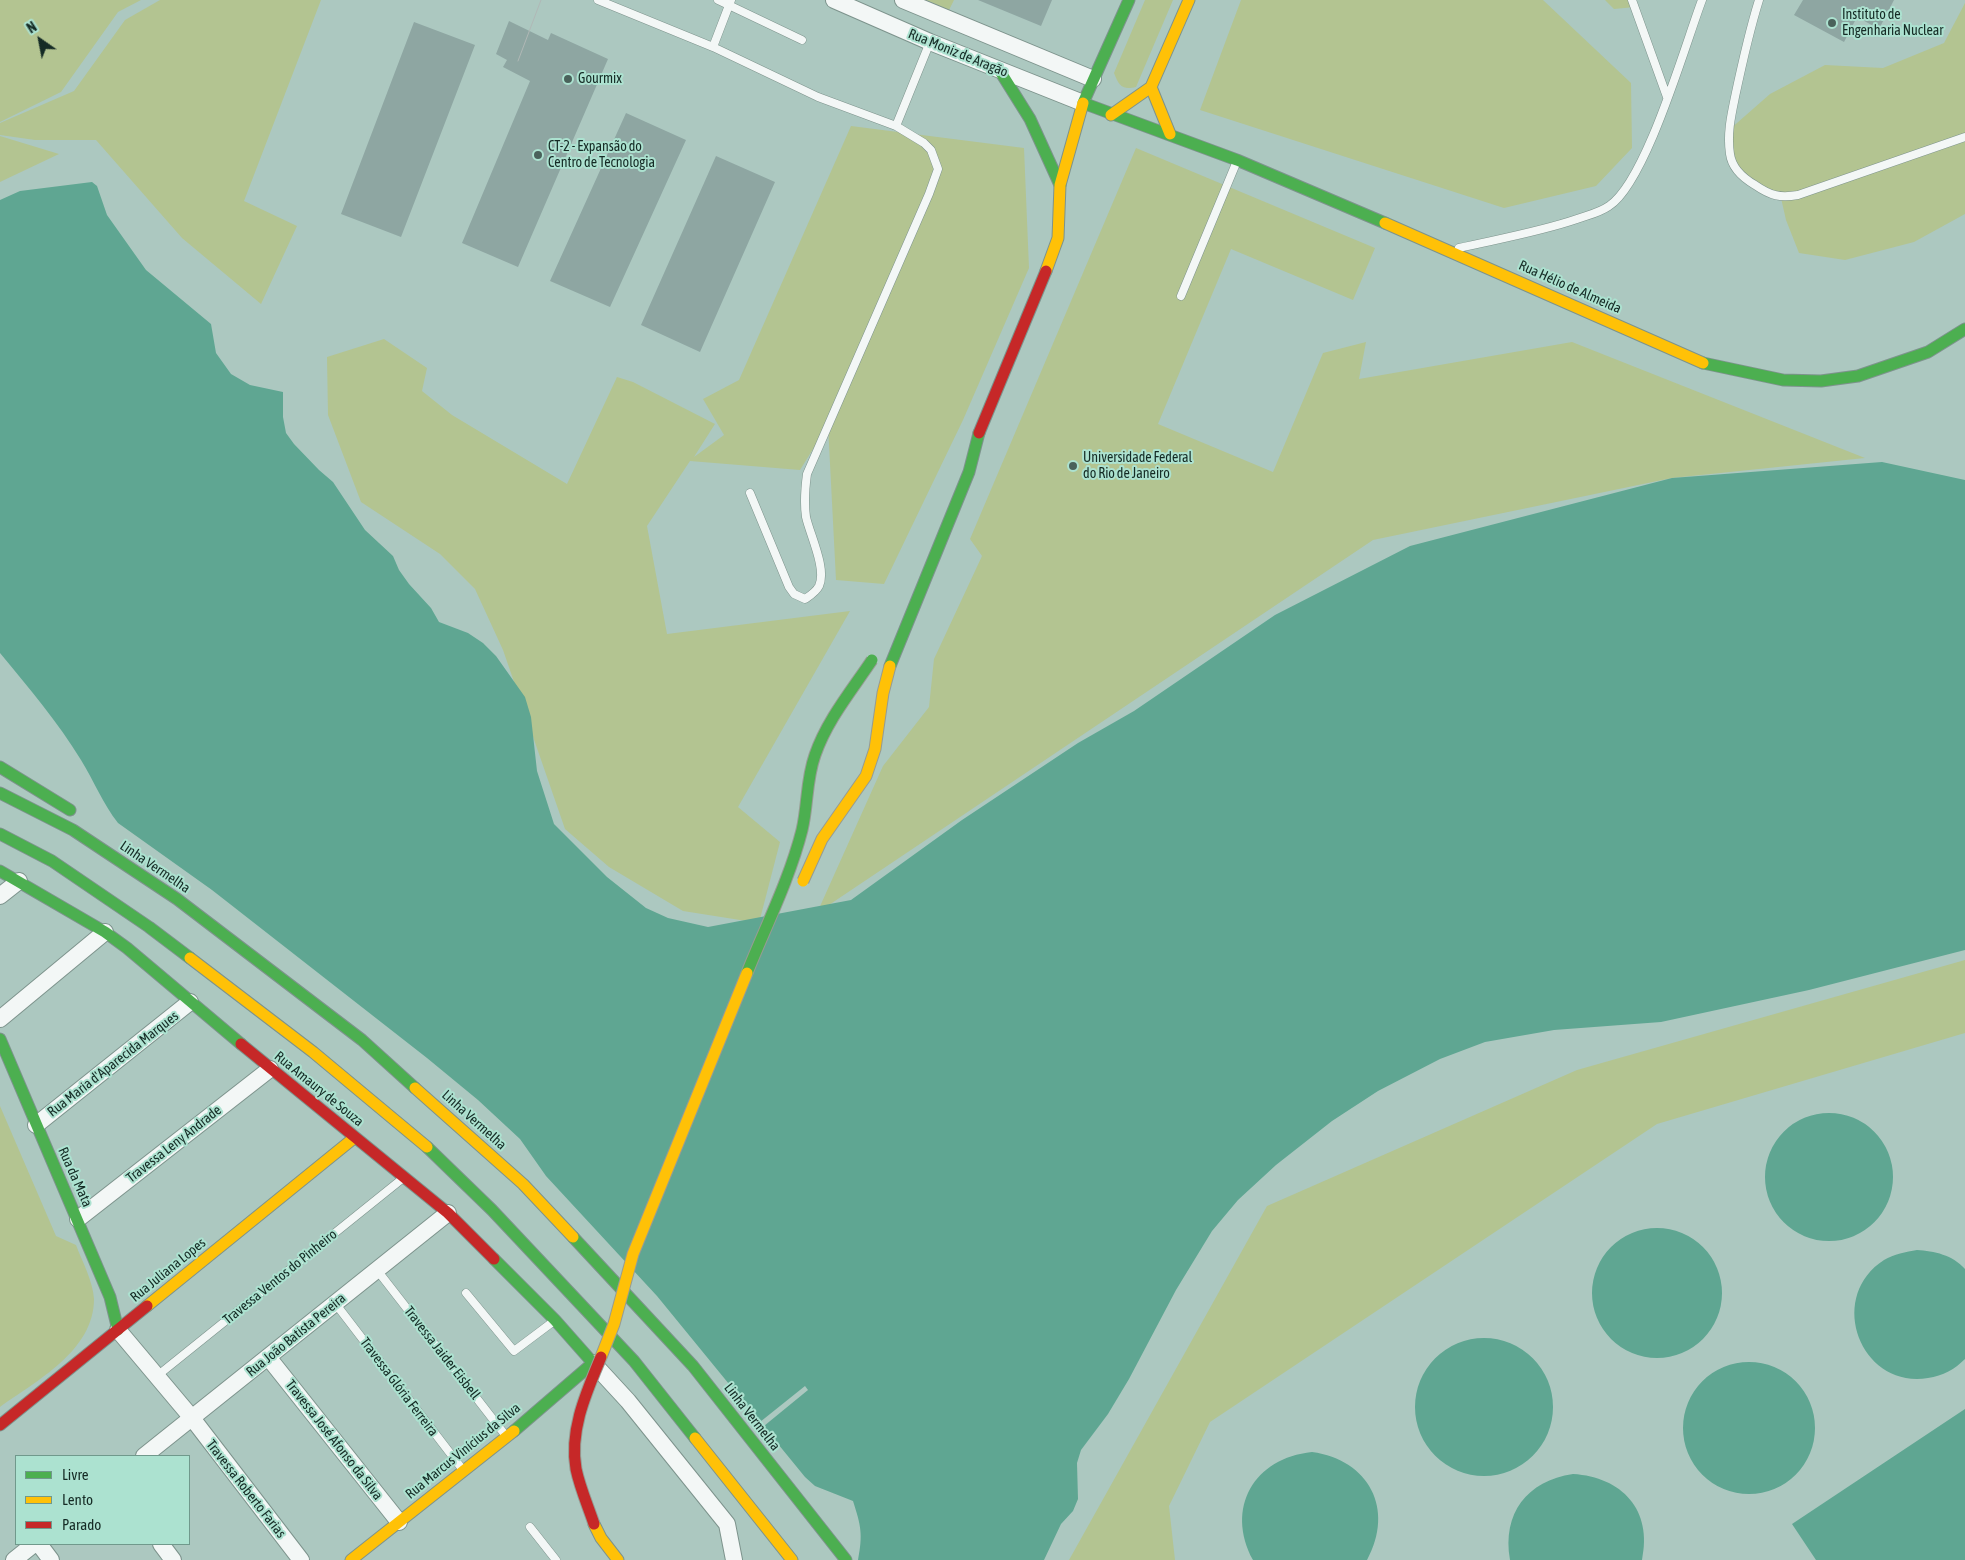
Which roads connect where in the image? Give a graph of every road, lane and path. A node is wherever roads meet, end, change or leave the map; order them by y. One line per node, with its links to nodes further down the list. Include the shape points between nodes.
1 (598, 0): 13 (lane)
2 (718, 0): 10 (lane)
3 (834, 0): 12 (street, Rua Moniz de Aragão)
4 (903, 0): 15 (street, Rua Moniz de Aragão)
5 (1129, 0): 15 (main road)
6 (1190, 0): 16 (main road)
7 (1632, 0): 17 (lane)
8 (1701, 0): 17 (lane)
9 (1759, 0): 22 (lane, via 1744,49 1729,130 1730,155 1743,178 1780,198 1798,195)
10 (730, 2): 11 (lane); 13 (lane)
11 (802, 40)
12 (930, 42): 14 (street, Rua Moniz de Aragão); 20 (lane)
13 (713, 47): 20 (lane, via 818,97)
14 (1000, 71): 18 (street, Rua Moniz de Aragão); 24 (main road, via 1030,119)
15 (1093, 79): 18 (main road)
16 (1151, 87): 19 (main road); 21 (main road)
17 (1667, 97): 25 (lane, via 1645,154 1627,187 1609,206 1554,227)
18 (1083, 103): 19 (main road, Rua Hélio de Almeida); 24 (main road)
19 (1111, 115): 21 (main road, Rua Hélio de Almeida)
20 (896, 126): 30 (lane, via 929,147 938,168 930,194 807,474 805,510 821,572 820,584 805,599 794,594 789,587)
21 (1170, 134): 23 (main road, Rua Hélio de Almeida)
22 (1965, 137)
23 (1237, 160): 25 (main road, Rua Hélio de Almeida); 26 (lane)
24 (1060, 185): 28 (main road, via 1060,229 1050,263)
25 (1450, 250): 27 (main road, Rua Hélio de Almeida, via 1701,362 1783,380 1822,381 1858,376 1928,352)
26 (1181, 296)
27 (1965, 329)
28 (981, 424): 29 (main road); 39 (main road, bridge, via 969,472 885,681 878,733 866,774 822,839)
29 (964, 448)
30 (750, 493)
31 (876, 651): 57 (main road, bridge, via 831,721 815,754 802,829 793,859 633,1254)
32 (0, 767): 34 (main road)
33 (0, 793): 41 (main road, Linha Vermelha, via 73,830)
34 (76, 814)
35 (97, 832): 41 (main road)
36 (0, 834): 80 (main road, via 52,861 165,938 409,1131 492,1210 634,1361)
37 (0, 871): 38 (main road, Rua Amaury de Souza)
38 (19, 881): 40 (street); 42 (main road, Rua Amaury de Souza)
39 (798, 893)
40 (0, 896)
41 (177, 899): 81 (main road, Linha Vermelha, via 362,1040 523,1184 687,1359)
42 (105, 932): 43 (main road, Rua Amaury de Souza); 44 (street)
43 (190, 1002): 46 (main road, Rua Amaury de Souza); 47 (street, Rua Maria d'Aparecida Marques)
44 (0, 1019)
45 (0, 1039): 47 (main road, Rua da Mata)
46 (270, 1069): 48 (main road, Rua Amaury de Souza); 51 (street, Travessa Leny Andrade)
47 (36, 1125): 51 (main road, Rua da Mata)
48 (354, 1138): 49 (main road, Rua Amaury de Souza); 58 (main road, Rua Juliana Lopes)
49 (404, 1178): 50 (main road, Rua Amaury de Souza); 61 (lane, Travessa Ventos do Pinheiro)
50 (448, 1213): 52 (street, Rua João Batista Pereira); 56 (main road, Rua Amaury de Souza)
51 (78, 1219): 58 (main road, Rua da Mata, via 110,1297)
52 (377, 1270): 55 (street, Rua João Batista Pereira); 64 (lane, Travessa Jaider Eisbell)
53 (640, 1276): 57 (main road, bridge)
54 (466, 1293): 56 (lane, via 514,1351)
55 (335, 1303): 59 (street, Rua João Batista Pereira); 66 (lane, Travessa Glória Ferreira)
56 (554, 1320): 60 (main road, Rua Amaury de Souza)
57 (614, 1324): 78 (main road, bridge, via 583,1402 575,1451 580,1486 594,1524)
58 (118, 1330): 61 (street, Travessa Roberto Farias); 63 (main road, Rua Juliana Lopes)
59 (268, 1357): 62 (street, Rua João Batista Pereira); 67 (street, Travessa José Afonso da Silva)
60 (593, 1363): 64 (main road, Rua Marcus Vinícius da Silva); 79 (street, via 628,1401 727,1524)
61 (157, 1376): 62 (street, Travessa Roberto Farias)
62 (192, 1418): 65 (street, Rua João Batista Pereira); 75 (street, Travessa Roberto Farias)
63 (0, 1426)
64 (507, 1436): 66 (main road, Rua Marcus Vinícius da Silva)
65 (145, 1455)
66 (463, 1471): 67 (main road, Rua Marcus Vinícius da Silva)
67 (399, 1522): 76 (main road, Rua Marcus Vinícius da Silva)
68 (530, 1528): 77 (lane)
69 (33, 1545): 72 (street)
70 (40, 1545): 73 (street)
71 (162, 1545): 74 (street)
72 (14, 1560)
73 (51, 1560)
74 (173, 1560)
75 (301, 1560)
76 (351, 1560)
77 (556, 1560)
78 (618, 1560)
79 (734, 1560)
80 (792, 1560)
81 (846, 1560)

